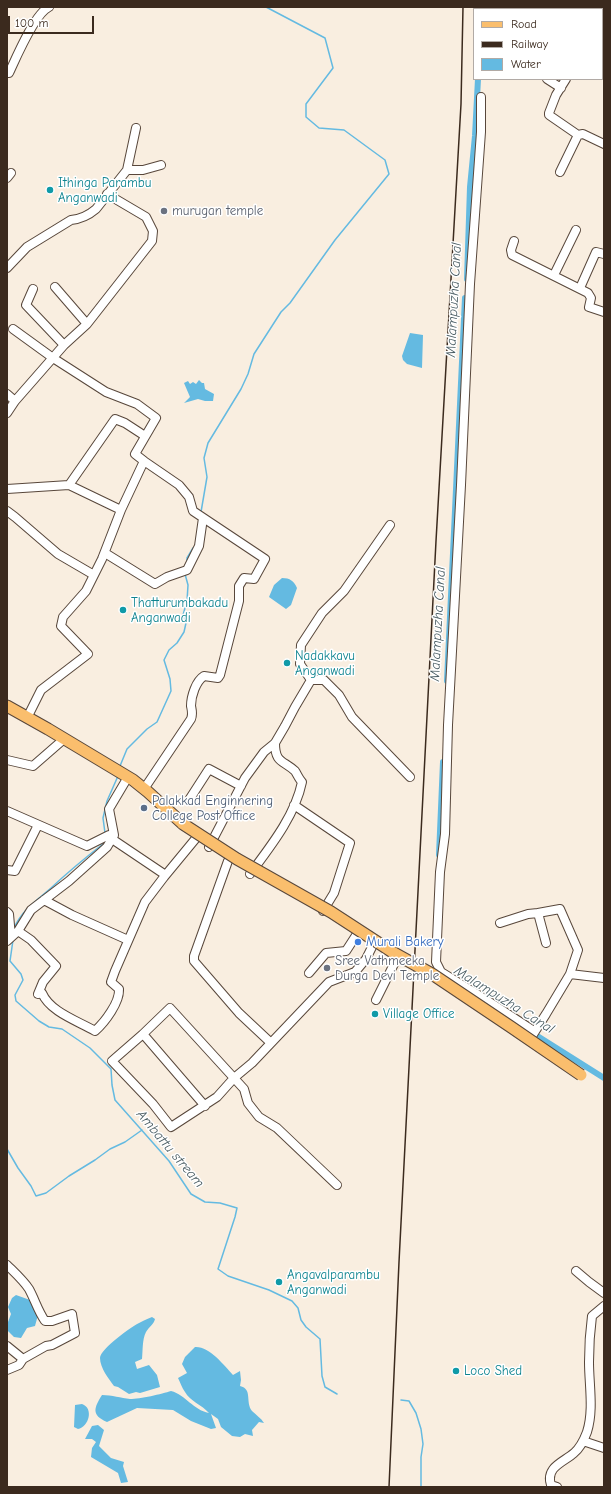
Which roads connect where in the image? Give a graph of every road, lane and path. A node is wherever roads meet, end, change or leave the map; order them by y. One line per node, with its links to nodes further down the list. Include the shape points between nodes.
1 (49, 7): 2 (street, via 44,10 28,34)
2 (7, 73)
3 (549, 80): 5 (street)
4 (565, 80): 5 (street)
5 (561, 88): 8 (street, via 549,115)
6 (481, 97): 74 (street, via 436,954 439,969)
7 (136, 128): 11 (street)
8 (578, 135): 9 (street, via 583,134); 12 (street)
9 (604, 144)
10 (161, 165): 11 (street, via 143,170)
11 (127, 170): 13 (street)
12 (560, 172)
13 (107, 194): 17 (street, via 90,214 71,220 27,247); 23 (street, via 146,217 153,231 152,241)
14 (576, 230): 18 (street)
15 (514, 241): 18 (street, via 512,255)
16 (604, 254): 20 (street, via 596,252)
17 (7, 268)
18 (554, 275): 20 (street)
19 (55, 288): 23 (street)
20 (580, 288): 22 (street, via 590,295 589,307)
21 (32, 289): 25 (street, via 26,305)
22 (604, 312)
23 (87, 324): 25 (street)
24 (13, 329): 26 (street)
25 (64, 345): 26 (street)
26 (53, 358): 28 (street); 30 (street, via 106,392 137,404 156,418)
27 (7, 394): 28 (street)
28 (16, 401): 29 (street)
29 (7, 413)
30 (145, 436): 31 (street, via 135,454); 32 (street, via 115,419)
31 (144, 461): 34 (street); 36 (street, via 179,485 189,497 193,511)
32 (69, 485): 33 (street); 34 (street)
33 (7, 489)
34 (121, 510): 38 (street)
35 (7, 511): 39 (street, via 58,554)
36 (203, 518): 38 (street, via 199,546 187,570 167,576 155,584); 49 (street, via 265,559 254,579 244,578 240,586 239,601 220,675 218,678 204,676 200,680 192,700 192,719)
37 (390, 525): 40 (street, via 344,591 322,613 301,645 300,664)
38 (105, 553): 39 (street)
39 (94, 575): 42 (street, via 86,591 63,617 61,626 88,654 41,690)
40 (311, 680): 44 (street); 47 (street, via 324,680 339,695 352,718)
41 (7, 706): 42 (main road)
42 (28, 718): 43 (main road)
43 (64, 739): 45 (street, via 33,766); 46 (main road)
44 (275, 743): 48 (street, via 264,752); 51 (street, via 275,753 282,763 295,771 302,782)
45 (7, 760)
46 (122, 774): 49 (main road); 54 (street, via 110,809)
47 (410, 777)
48 (241, 786): 50 (street, via 209,769); 56 (street)
49 (144, 789): 80 (main road, bridge, via 183,824 237,859 331,912 432,974)
50 (189, 800)
51 (294, 805): 59 (street); 62 (street, via 350,843 334,893)
52 (7, 811): 53 (street)
53 (38, 825): 54 (street, via 87,846); 58 (street, via 15,871)
54 (111, 836): 60 (street, via 164,874); 61 (street, via 107,846)
55 (197, 837): 60 (street)
56 (209, 847)
57 (228, 860): 79 (street, via 194,961 239,1013)
58 (7, 870)
59 (250, 874)
60 (164, 877): 68 (street, via 146,902)
61 (44, 900): 67 (street, via 31,910); 68 (street)
62 (323, 911)
63 (538, 913): 65 (street); 69 (street); 73 (street, via 560,909 578,950)
64 (8, 916): 67 (street)
65 (500, 923)
66 (357, 934): 72 (street, via 346,951 326,953)
67 (13, 936): 68 (street, via 31,940 56,966 43,982 38,994 42,993 49,1004 95,1031 104,1022 120,994 119,989 111,982)
68 (128, 940)
69 (546, 943)
70 (373, 945): 79 (street, via 355,972 329,982)
71 (396, 960): 77 (street)
72 (309, 973)
73 (570, 974): 74 (street, via 532,1035 488,1001); 75 (street)
74 (450, 978): 76 (street, bridge)
75 (604, 978)
76 (446, 990)
77 (376, 1000)
78 (143, 1034): 81 (street, via 170,1008); 82 (street); 82 (street, via 112,1061 171,1127)
79 (271, 1043): 81 (street)
80 (581, 1076)
81 (234, 1078): 82 (street); 83 (street, via 244,1089 248,1102 258,1117 277,1128)
82 (206, 1106)
83 (337, 1185)
84 (7, 1265): 89 (street, via 28,1287 45,1321 72,1314 75,1333)
85 (576, 1271): 86 (street)
86 (604, 1293)
87 (604, 1306): 91 (street, via 592,1316 589,1350 590,1415)
88 (7, 1346): 89 (street)
89 (23, 1359): 90 (street, via 19,1365)
90 (7, 1370)
91 (583, 1441): 92 (street); 93 (street, via 573,1454 556,1464 552,1470 549,1480 551,1485)
92 (604, 1448)
93 (557, 1487)

